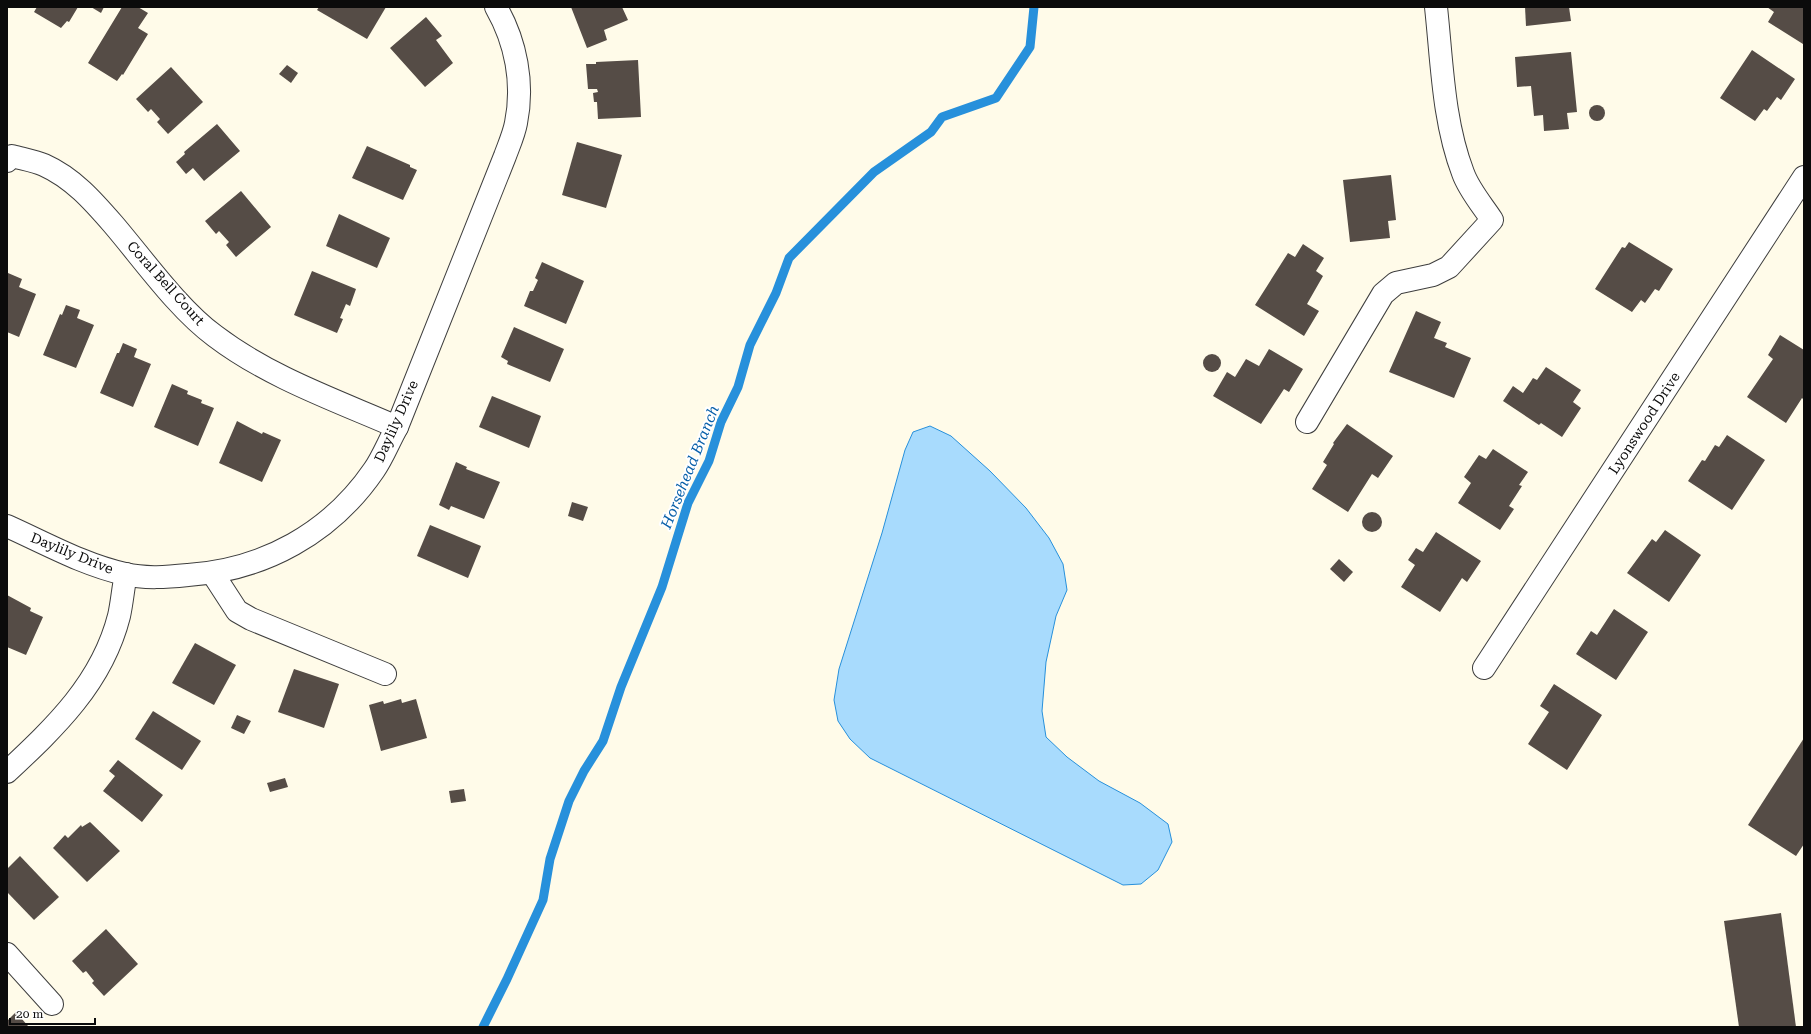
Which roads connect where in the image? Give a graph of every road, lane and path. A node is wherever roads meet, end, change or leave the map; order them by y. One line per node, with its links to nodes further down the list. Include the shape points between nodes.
1 (496, 7): 6 (street, Daylily Drive, via 506,25 517,60 519,92 516,124)
2 (1436, 7): 5 (street, via 1446,101 1453,138 1463,174 1492,220 1449,267 1433,275 1396,283 1383,294)
3 (10, 158): 6 (street, Coral Bell Court, via 44,165 87,194 184,308 214,336 271,372)
4 (1804, 178): 10 (street, Lyonswood Drive)
5 (1307, 422)
6 (397, 427): 9 (street, Daylily Drive, via 375,469 350,500 323,525 286,550 247,566)
7 (7, 526): 8 (street, Daylily Drive, via 78,558)
8 (126, 574): 9 (street, Daylily Drive, via 168,577); 12 (street, via 119,616 108,648 90,682 69,712)
9 (212, 574): 11 (street, via 237,611)
10 (1484, 668)
11 (385, 674)
12 (7, 772)
13 (7, 954): 14 (street)
14 (52, 1004)

